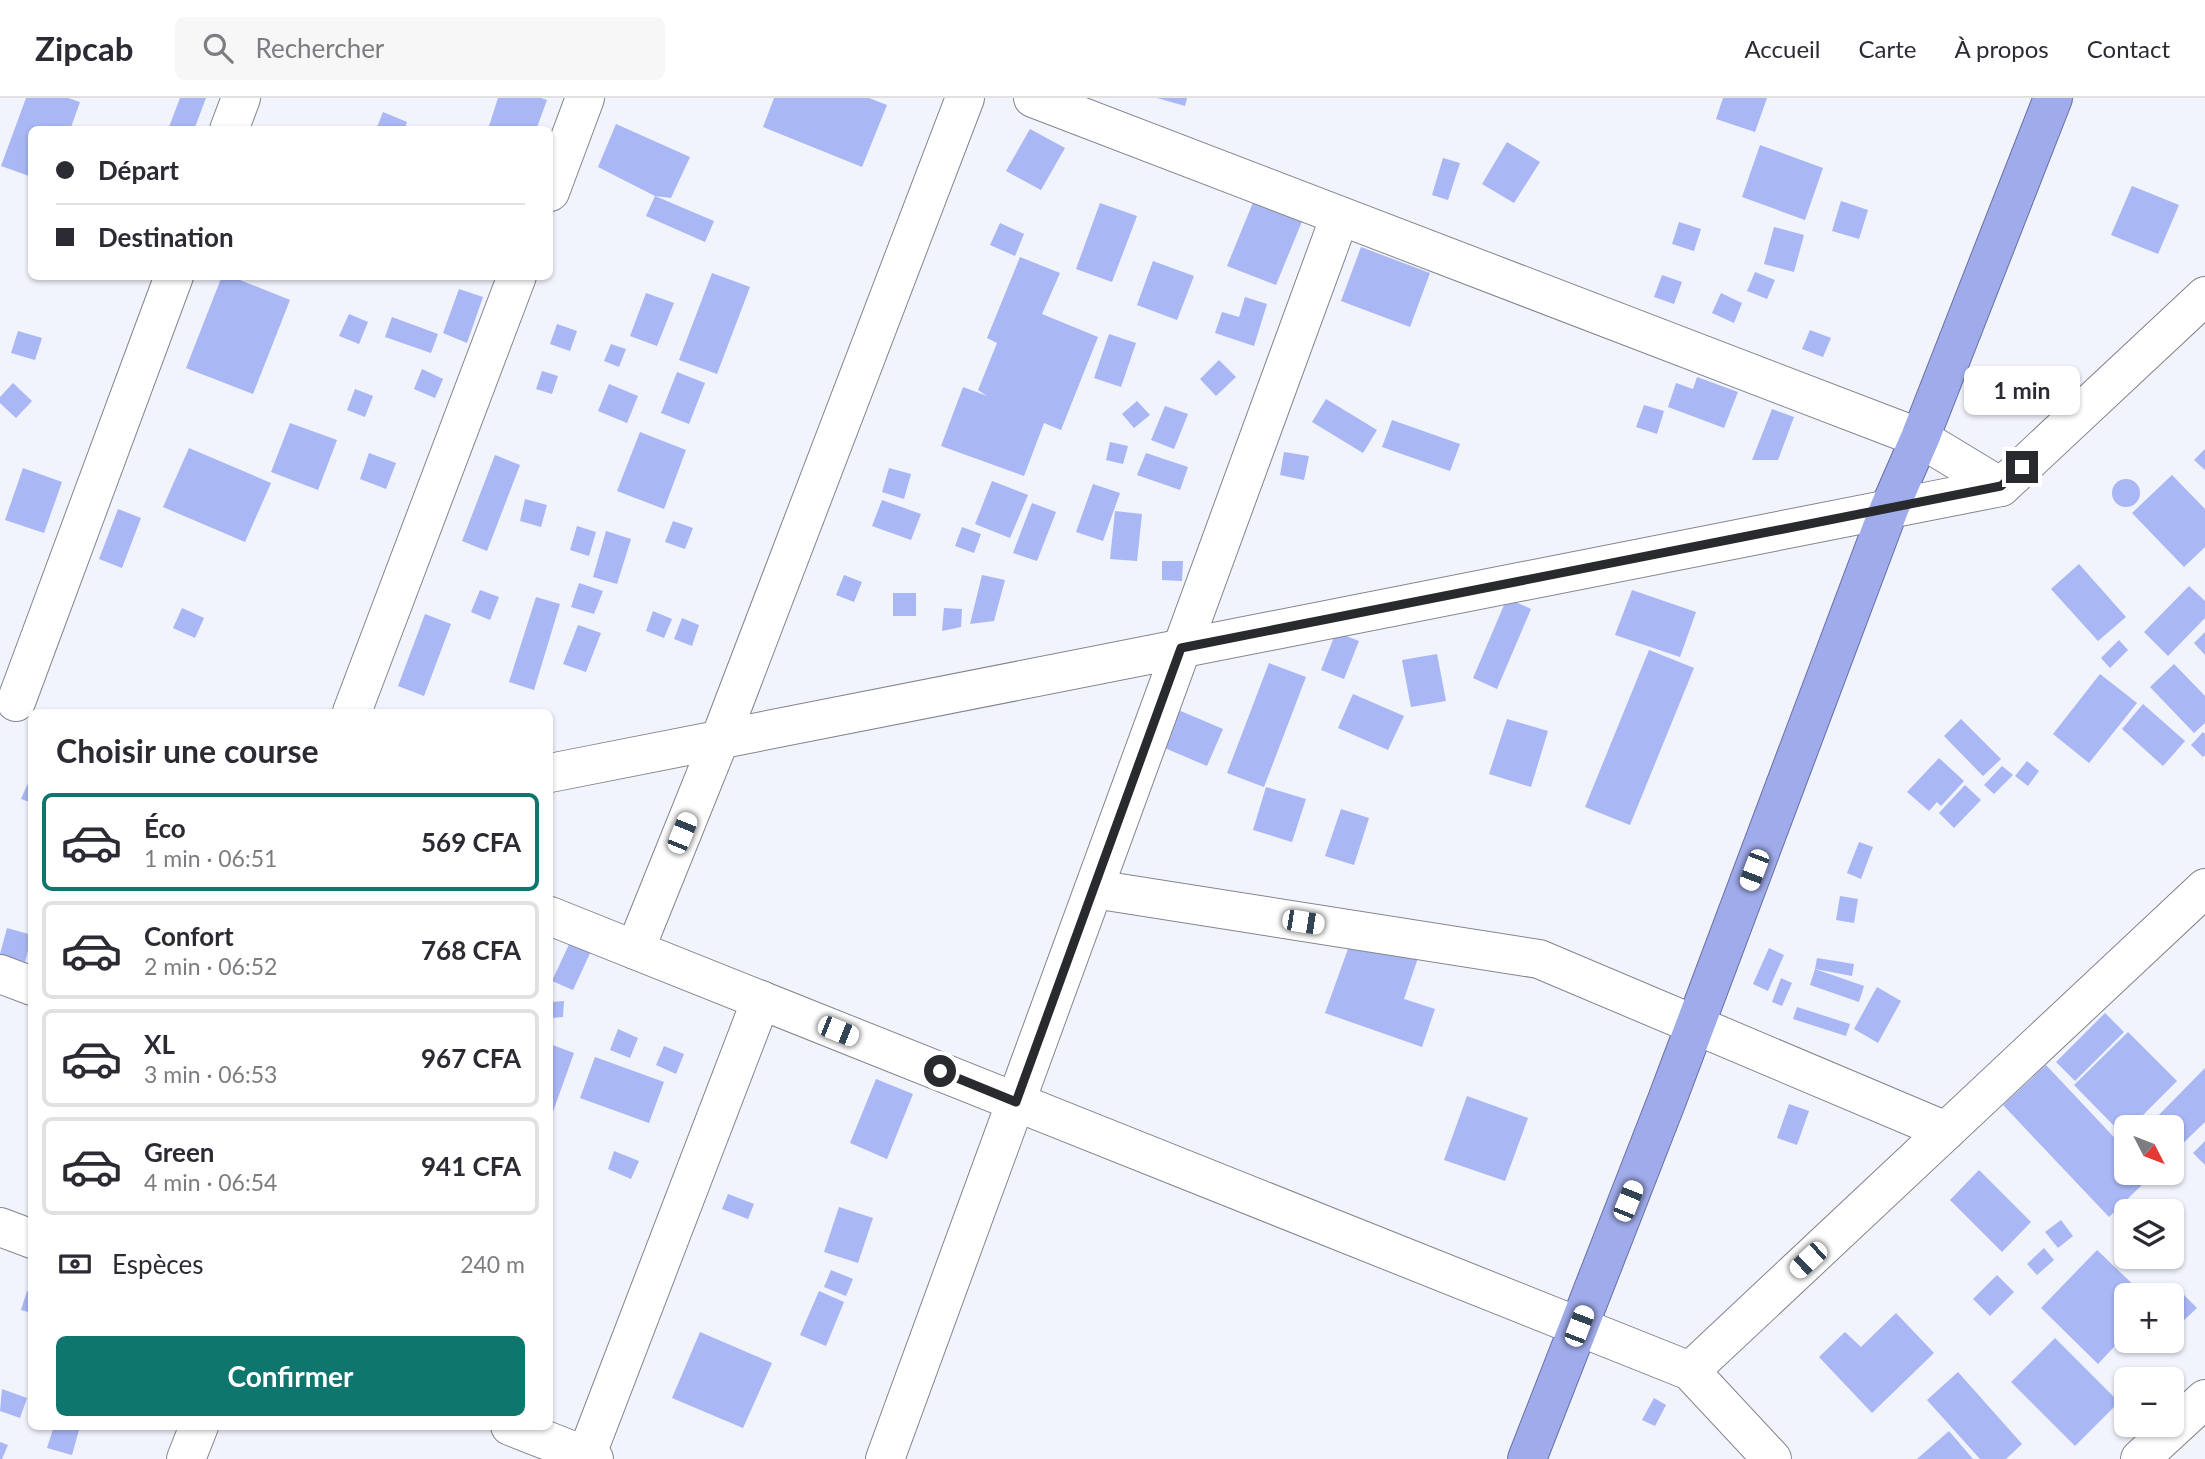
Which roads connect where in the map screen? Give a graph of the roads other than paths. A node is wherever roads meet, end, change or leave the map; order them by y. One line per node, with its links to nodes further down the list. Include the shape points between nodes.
1 (241, 98): 6 (street)
2 (585, 98): 7 (street)
3 (965, 98): 18 (street)
4 (1033, 98): 8 (street)
5 (2053, 98): 12 (highway)
6 (230, 126)
7 (553, 184)
8 (1340, 216): 12 (street); 15 (street)
9 (173, 280): 16 (street)
10 (515, 280): 17 (street)
11 (2205, 296): 13 (street)
12 (1920, 438): 13 (street); 14 (highway)
13 (2001, 486): 14 (street)
14 (1889, 509): 15 (street); 27 (highway)
15 (1181, 648): 18 (street); 20 (street)
16 (19, 704)
17 (353, 709)
18 (720, 739): 19 (street); 23 (street)
19 (553, 772)
20 (1094, 889): 27 (street, via 1539,960); 28 (street)
21 (2198, 908): 29 (street)
22 (553, 917): 23 (street)
23 (635, 950): 26 (street)
24 (0, 974): 25 (street)
25 (28, 984)
26 (761, 1000): 28 (street); 37 (street)
27 (1695, 1025): 29 (street); 32 (highway)
28 (1016, 1102): 32 (street); 39 (street)
29 (1946, 1131): 33 (street)
30 (0, 1227): 31 (street)
31 (28, 1238)
32 (1579, 1326): 33 (street); 40 (highway)
33 (1690, 1371): 41 (street)
34 (2205, 1399): 42 (street)
35 (197, 1430): 38 (street)
36 (520, 1430): 37 (street)
37 (588, 1458)
38 (186, 1459)
39 (886, 1459)
40 (1527, 1459)
41 (1772, 1459)
42 (2140, 1459)

